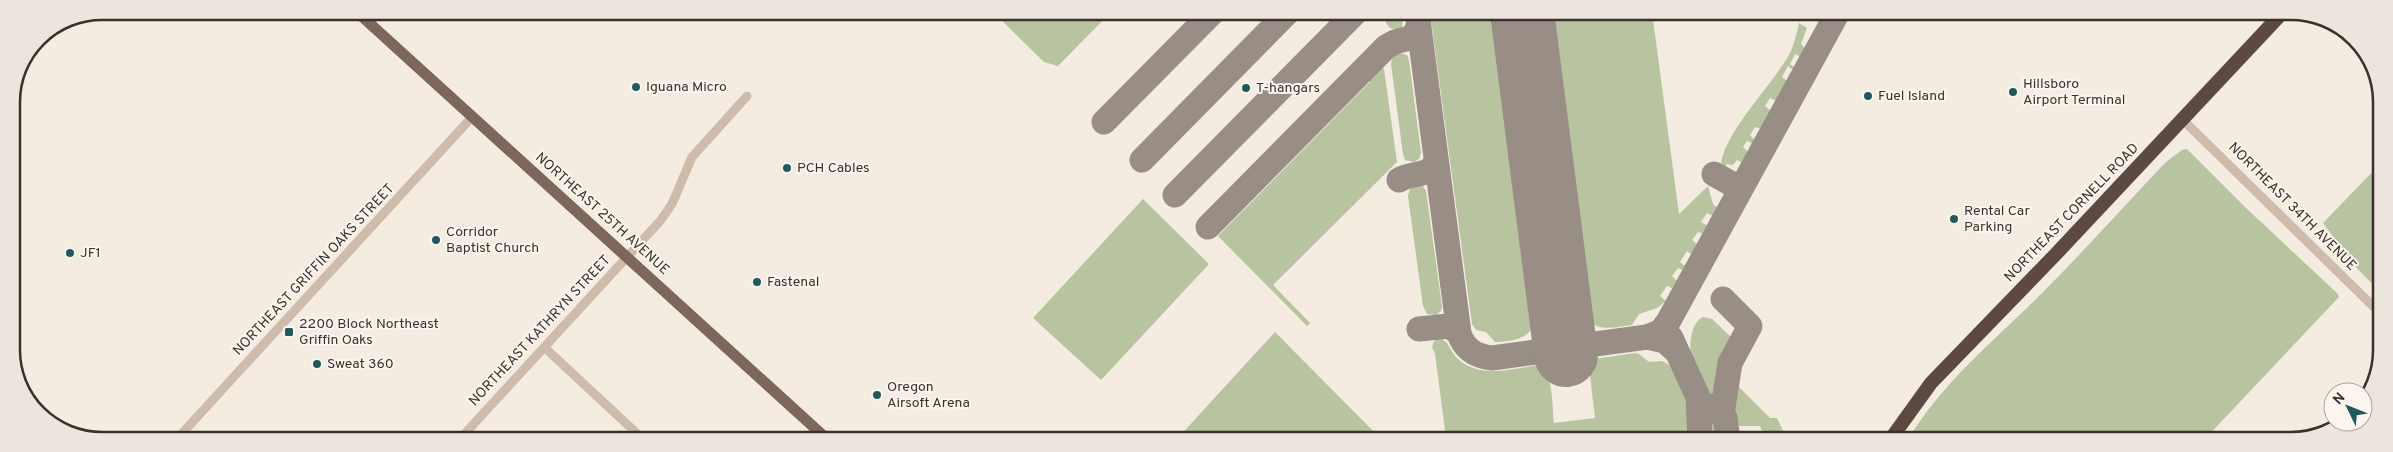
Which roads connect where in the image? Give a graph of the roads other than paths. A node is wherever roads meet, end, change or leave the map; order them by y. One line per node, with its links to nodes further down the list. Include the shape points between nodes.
1 (366, 20): 4 (main road, NORTHEAST 25TH AVENUE)
2 (2276, 20): 5 (highway, NORTHEAST CORNELL ROAD)
3 (747, 96): 6 (street, NORTHEAST KATHRYN STREET, via 692,157 672,204)
4 (472, 117): 6 (main road, NORTHEAST 25TH AVENUE); 9 (street, NORTHEAST GRIFFIN OAKS STREET)
5 (2183, 120): 7 (street, NORTHEAST 34TH AVENUE); 13 (highway, NORTHEAST CORNELL ROAD, via 1931,383)
6 (627, 257): 8 (street, NORTHEAST KATHRYN STREET); 12 (main road, NORTHEAST 25TH AVENUE)
7 (2373, 306)
8 (544, 347): 10 (street, NORTHEAST KATHRYN STREET); 11 (street)
9 (183, 432)
10 (466, 432)
11 (635, 432)
12 (819, 432)
13 (1896, 432)

